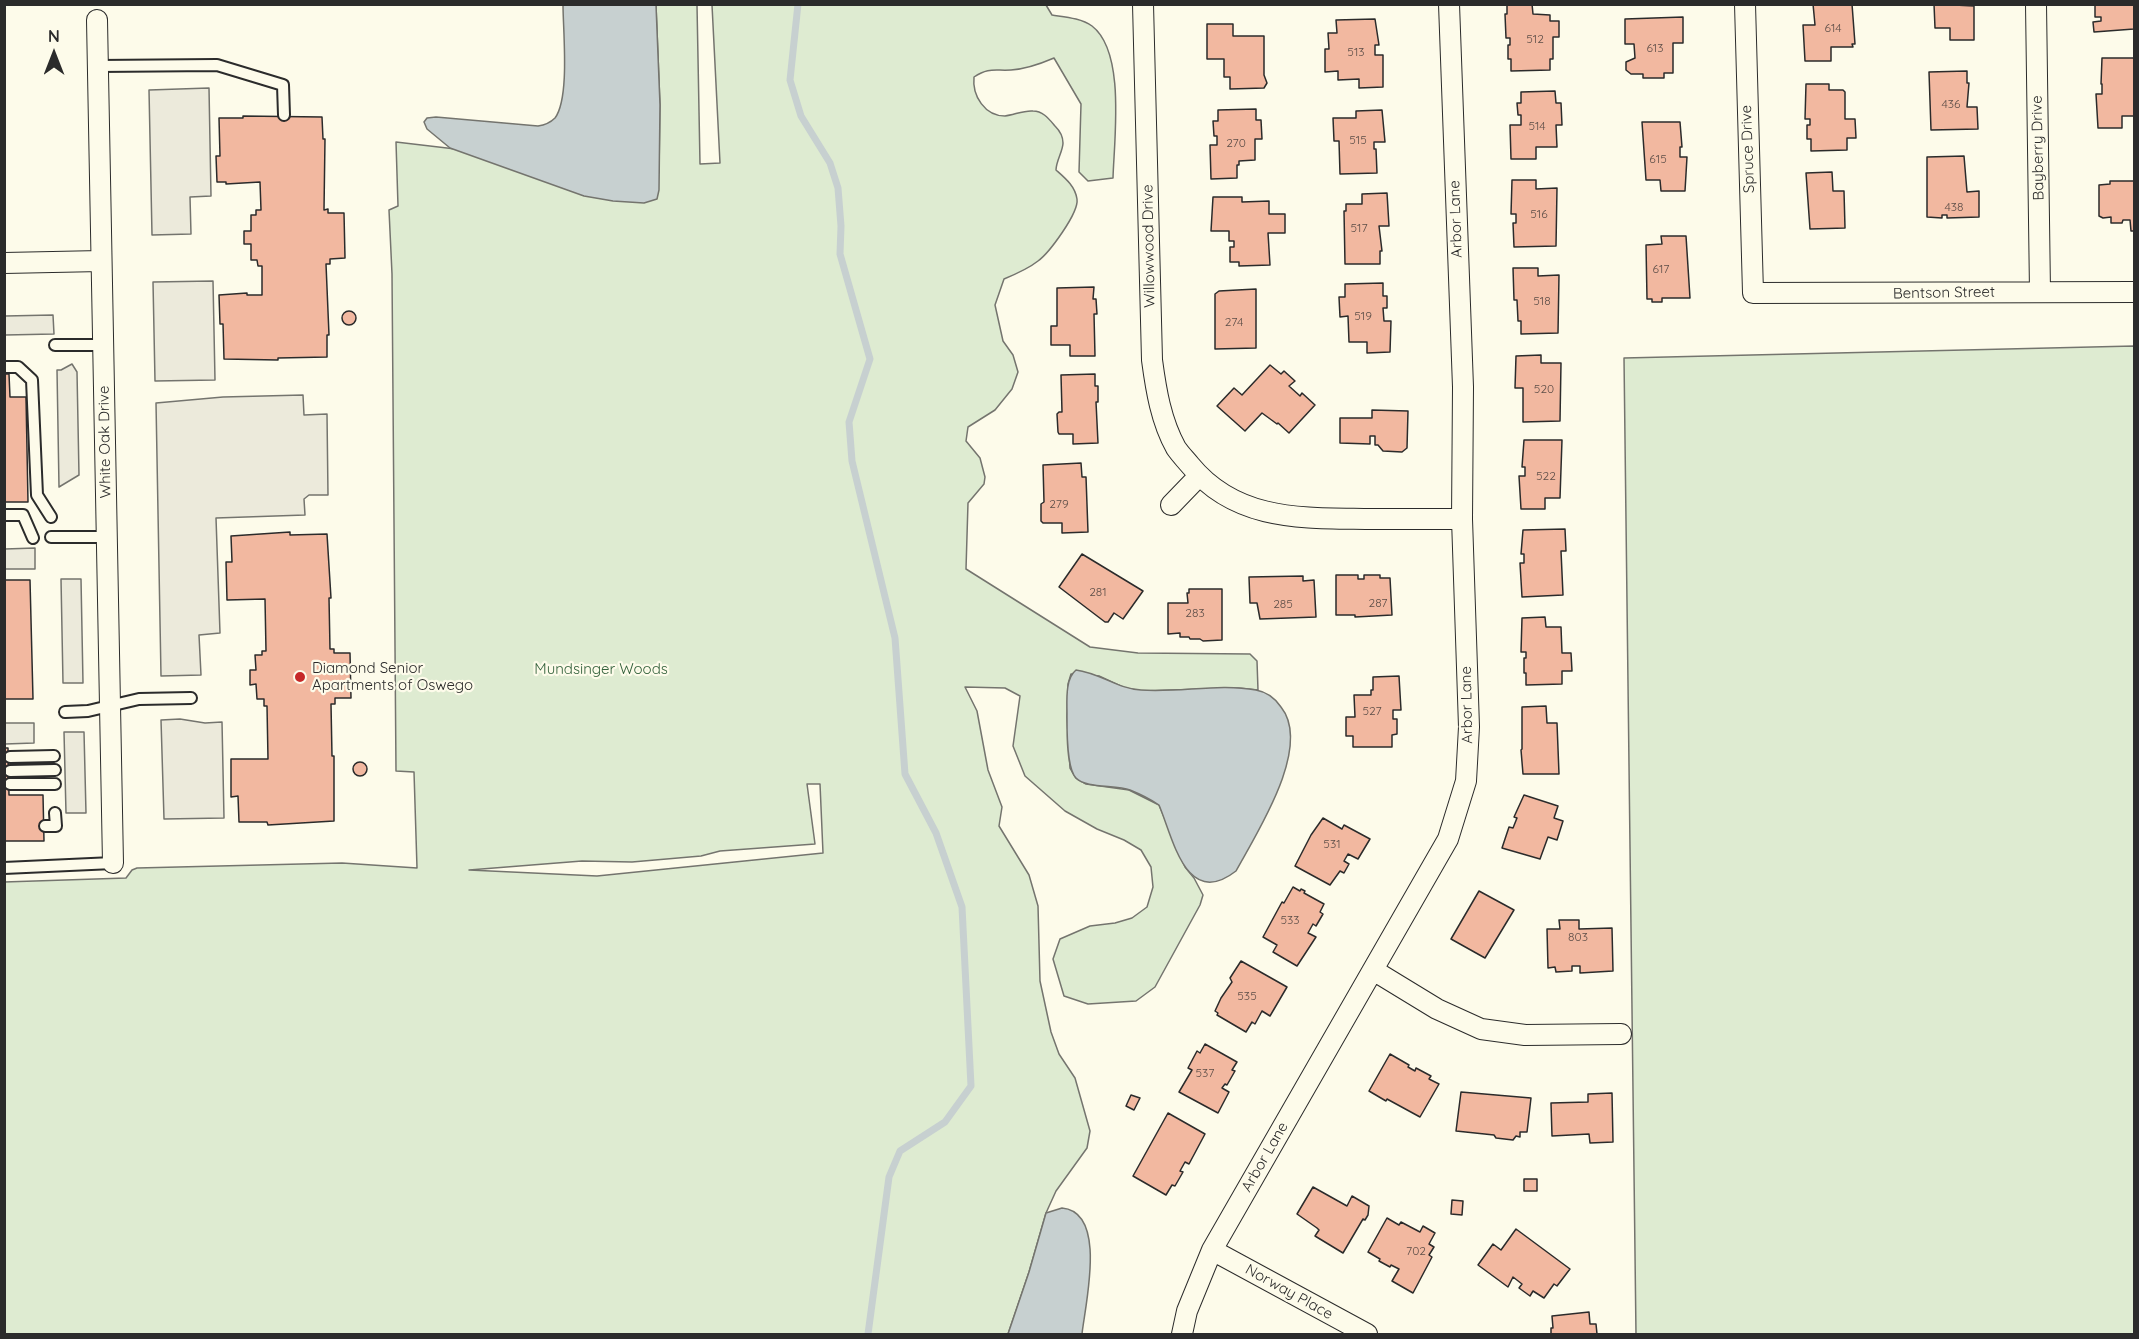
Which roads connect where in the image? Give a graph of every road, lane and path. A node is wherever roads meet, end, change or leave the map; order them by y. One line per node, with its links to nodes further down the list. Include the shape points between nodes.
1 (1143, 4): 16 (street, Willowwood Drive, via 1152,360 1165,422 1177,449)
2 (1449, 4): 20 (street, Arbor Lane, via 1463,387)
3 (1744, 4): 12 (street, Spruce Drive)
4 (2036, 4): 10 (street, Bayberry Drive)
5 (97, 20): 6 (street, White Oak Drive)
6 (98, 66): 7 (lane, via 217,65 283,85); 8 (street, White Oak Drive)
7 (284, 115)
8 (101, 261): 9 (street); 14 (street, White Oak Drive)
9 (4, 263)
10 (2040, 292): 11 (street, Bentson Street); 12 (street, Bentson Street)
11 (2134, 292)
12 (1753, 293)
13 (55, 345): 14 (lane)
14 (103, 345): 22 (street, White Oak Drive)
15 (4, 368): 19 (lane, via 18,368 32,380 37,495)
16 (1199, 476): 17 (street); 20 (street, Willowwood Drive, via 1233,500 1260,511 1300,518)
17 (1171, 505)
18 (4, 515): 23 (lane, via 23,515)
19 (51, 516)
20 (1462, 519): 37 (street, Arbor Lane, via 1469,727 1466,781 1448,838)
21 (51, 537): 22 (lane)
22 (107, 537): 25 (street, White Oak Drive)
23 (33, 538)
24 (191, 698): 25 (lane, via 139,699)
25 (111, 705): 26 (lane); 35 (street, White Oak Drive)
26 (65, 712)
27 (54, 756): 28 (lane)
28 (10, 757)
29 (55, 770): 30 (lane)
30 (10, 771)
31 (10, 784): 32 (lane)
32 (55, 784)
33 (56, 813): 34 (lane, via 56,826)
34 (45, 826)
35 (113, 863): 36 (lane)
36 (4, 868)
37 (1373, 970): 38 (street, via 1437,1009 1481,1029 1525,1035); 39 (street, Arbor Lane)
38 (1621, 1034)
39 (1212, 1250): 40 (street, Arbor Lane, via 1187,1311); 41 (street, Norway Place)
40 (1182, 1335)
41 (1367, 1335)

